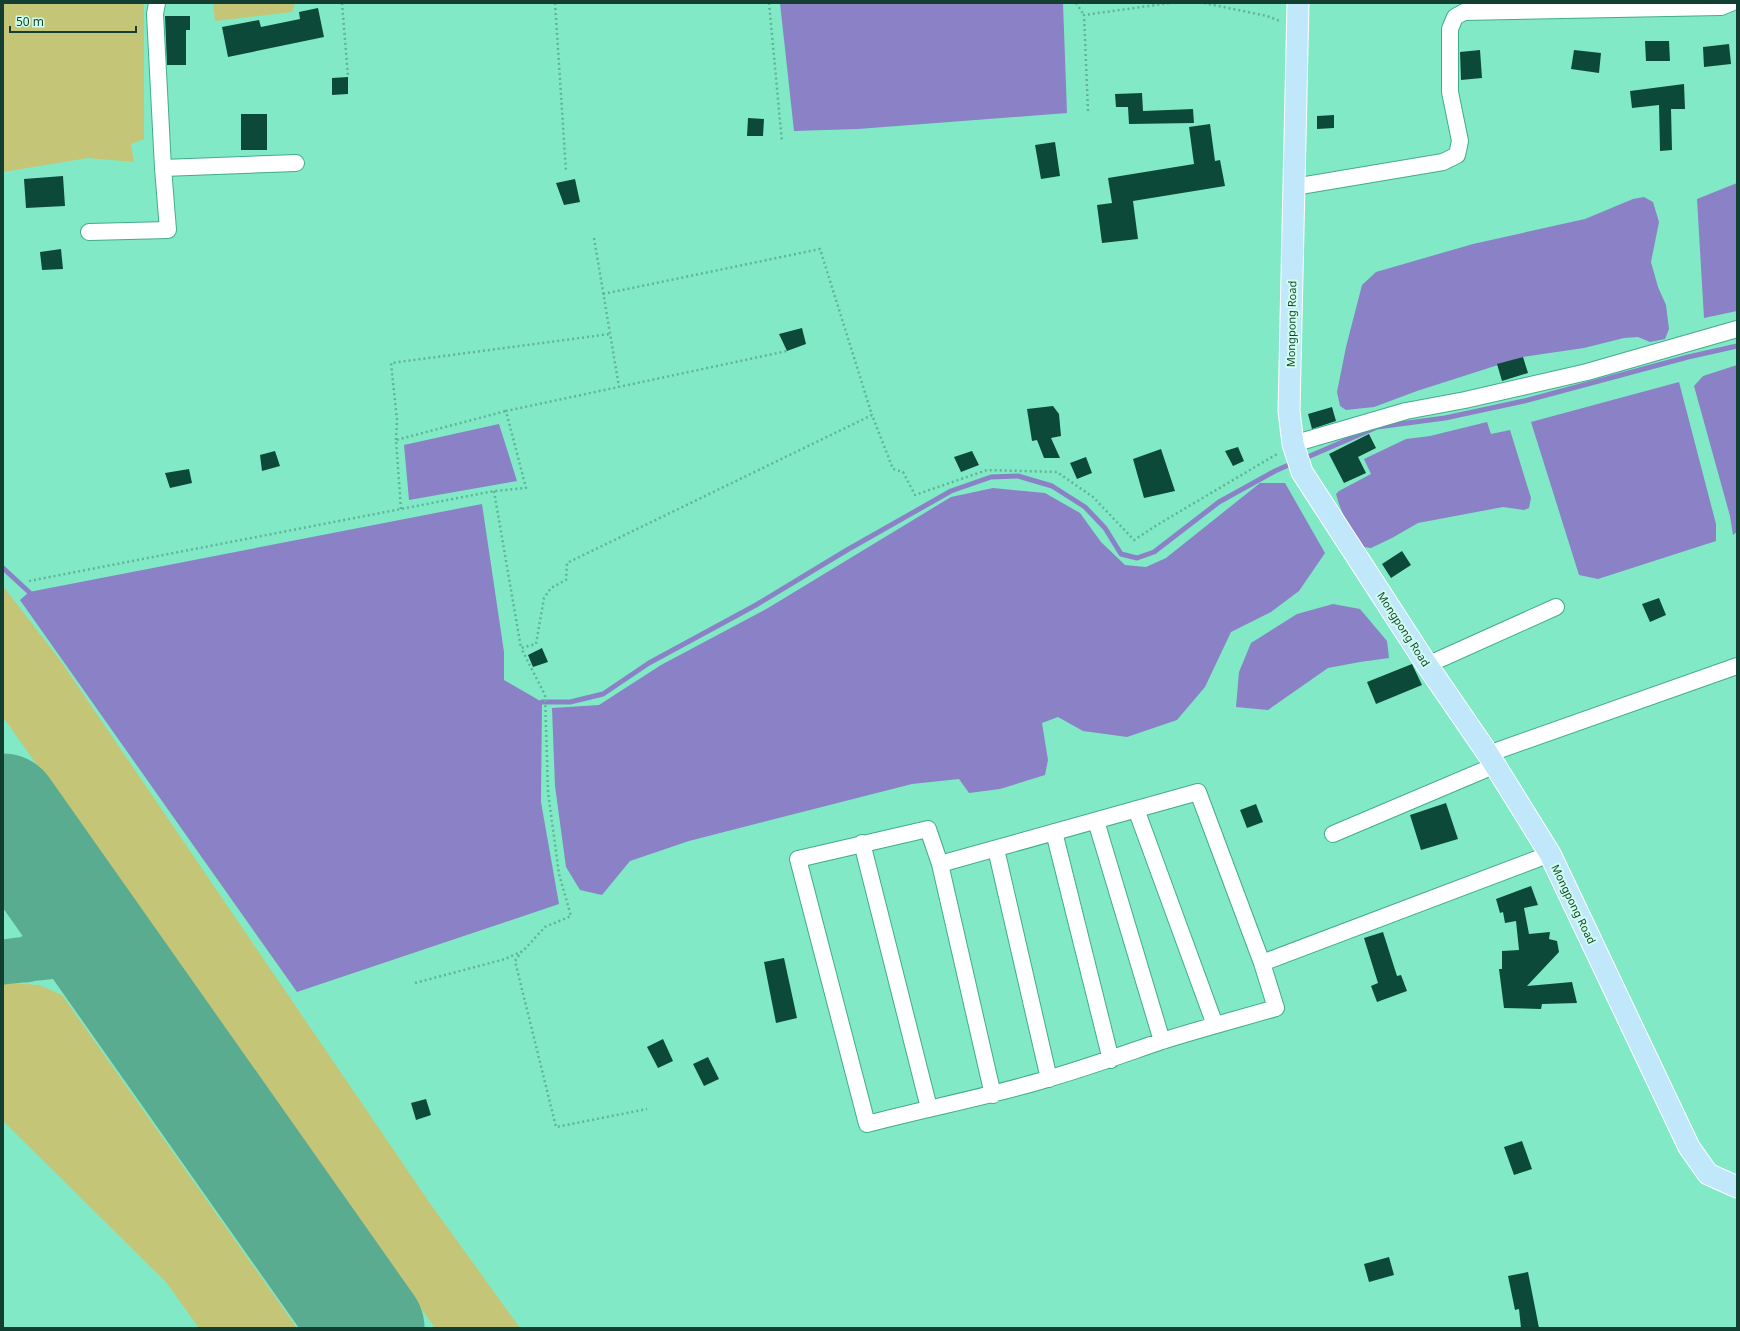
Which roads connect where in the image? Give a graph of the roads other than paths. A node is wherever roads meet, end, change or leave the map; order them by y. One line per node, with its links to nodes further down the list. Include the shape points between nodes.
1 (157, 3): 5 (street, via 155,14)
2 (1298, 3): 6 (main road, Mongpong Road)
3 (1731, 3): 6 (street, via 1721,7 1464,12 1454,17 1450,29 1450,92 1460,141 1457,155 1443,162)
4 (296, 163): 5 (street)
5 (163, 168): 7 (street, via 168,230)
6 (1294, 187): 9 (main road, Mongpong Road, via 1289,411)
7 (89, 232)
8 (1737, 329): 9 (street, via 1587,372 1406,411)
9 (1293, 444): 11 (main road, Mongpong Road, via 1302,472)
10 (1556, 607): 11 (street)
11 (1427, 665): 13 (main road, Mongpong Road)
12 (1737, 666): 13 (street)
13 (1492, 760): 17 (street); 20 (main road, Mongpong Road)
14 (1136, 809): 15 (street); 22 (street, via 1198,792); 23 (street)
15 (1096, 820): 16 (street); 24 (street)
16 (1054, 832): 19 (street); 25 (street)
17 (1333, 834)
18 (862, 843): 21 (street, via 928,829); 28 (street); 28 (street, via 798,859 867,1124)
19 (996, 849): 21 (street); 26 (street)
20 (1550, 854): 22 (street); 29 (main road, Mongpong Road, via 1689,1147 1708,1174)
21 (940, 864): 27 (street)
22 (1262, 963): 23 (street, via 1276,1008)
23 (1215, 1025): 24 (street)
24 (1162, 1042): 25 (street)
25 (1111, 1060): 26 (street)
26 (1049, 1079): 27 (street)
27 (993, 1095): 28 (street)
28 (929, 1108)
29 (1737, 1187)

